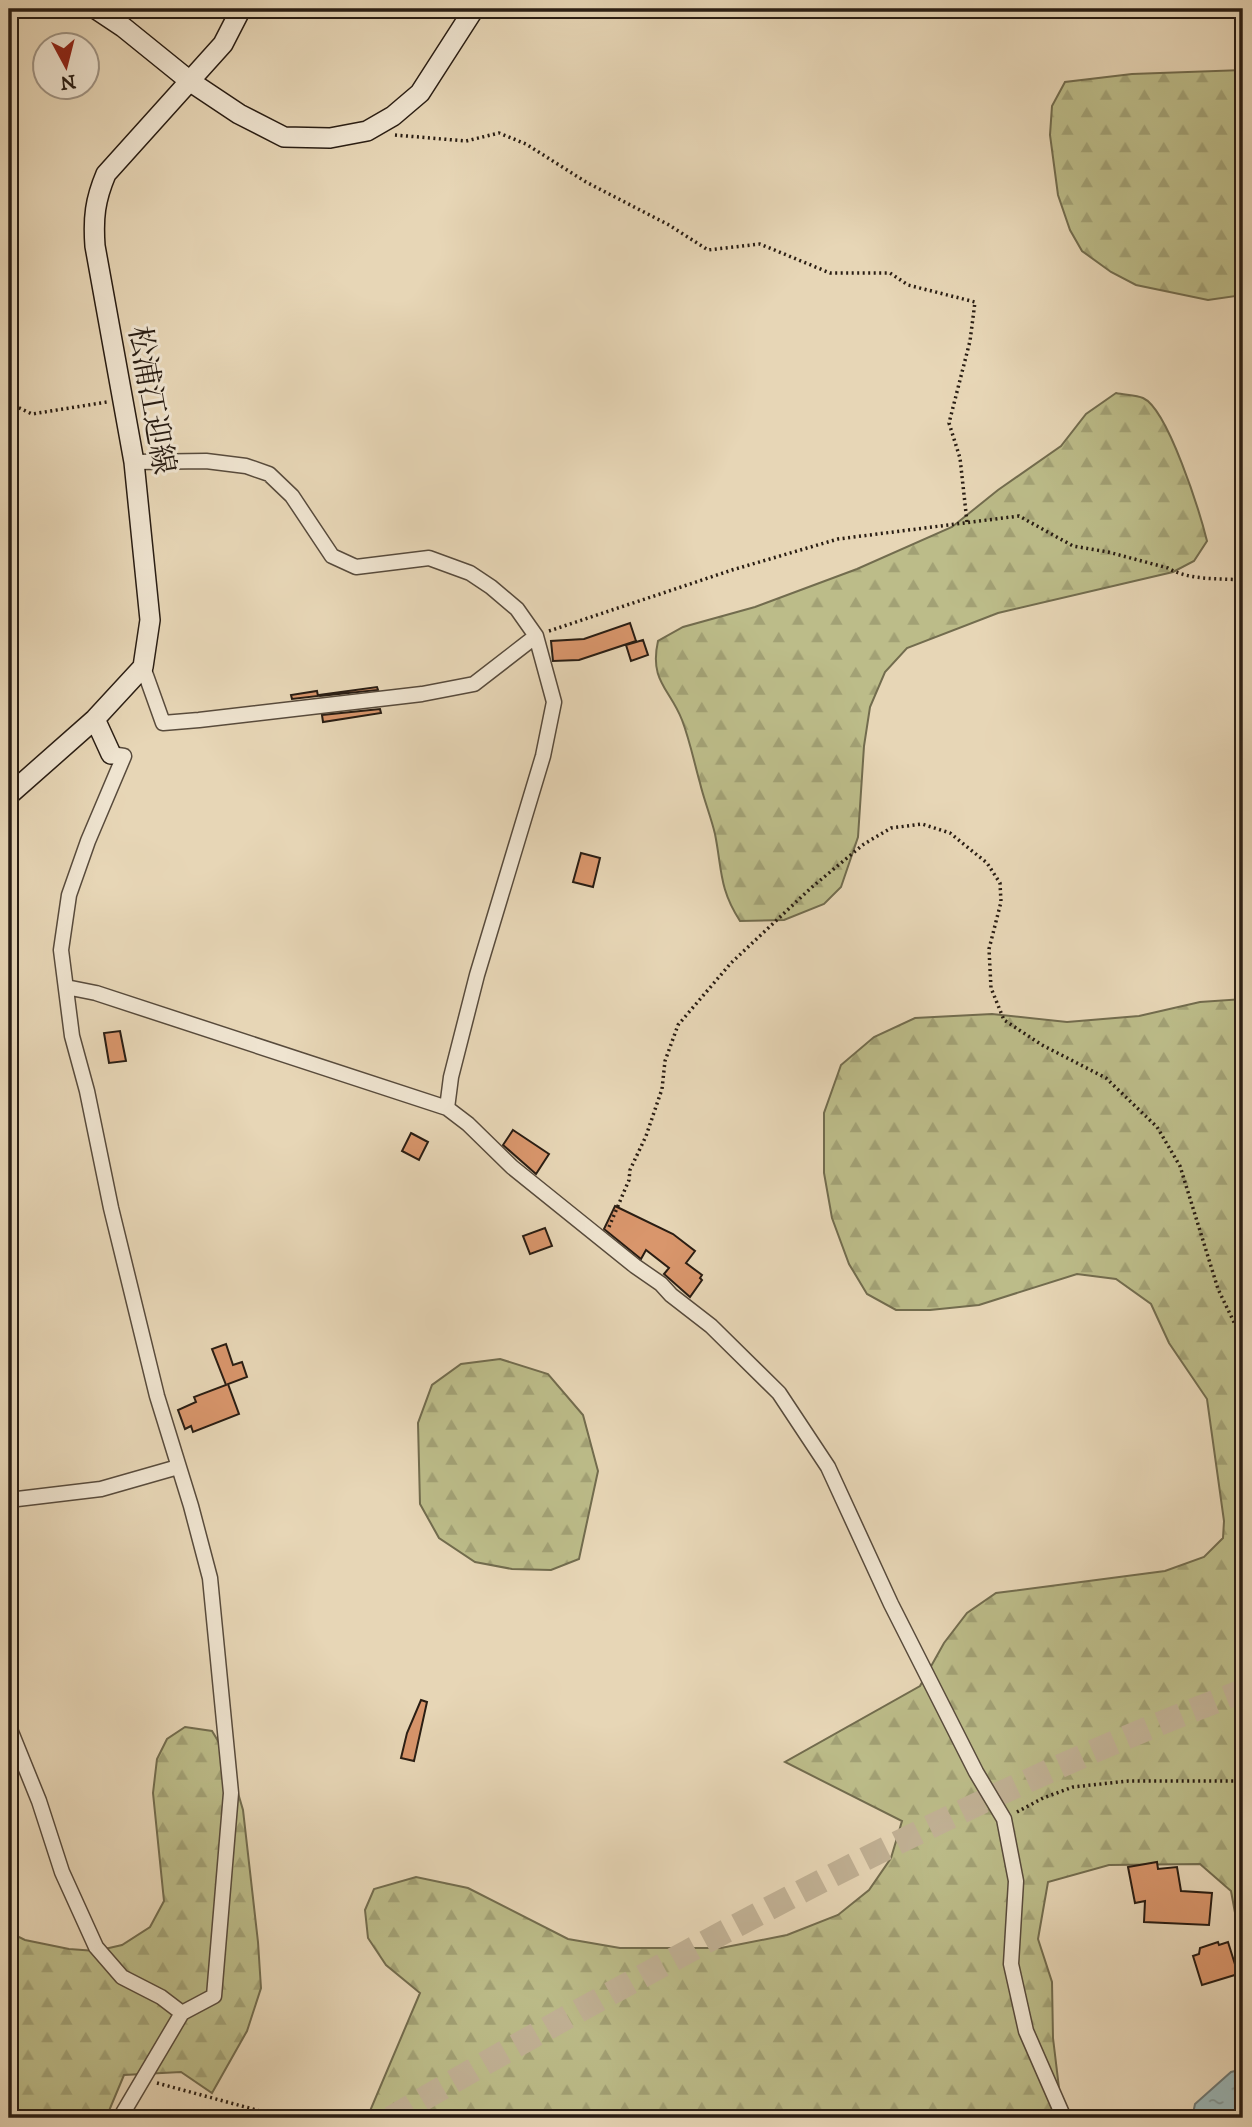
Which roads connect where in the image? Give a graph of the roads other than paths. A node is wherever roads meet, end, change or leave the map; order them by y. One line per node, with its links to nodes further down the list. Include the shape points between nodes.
1 (96, 9): 4 (main road)
2 (241, 9): 4 (main road, 松浦江迎線, via 223,44)
3 (474, 9): 4 (main road, via 420,93 367,131 330,138 284,137)
4 (191, 82): 5 (main road, 松浦江迎線, via 106,174 93,220)
5 (134, 461): 6 (street, via 206,461 270,474 292,496 332,556 356,568 429,558 470,573 517,609); 7 (main road, 松浦江迎線, via 150,620)
6 (536, 636): 7 (street, via 474,684 163,723); 12 (street, via 554,702 543,756 477,975)
7 (143, 667): 8 (main road)
8 (95, 719): 9 (main road); 10 (main road)
9 (111, 754): 11 (street, via 124,756 69,895 63,925)
10 (9, 795)
11 (66, 987): 12 (street); 13 (street, via 72,1036 111,1209)
12 (447, 1108): 18 (street, via 512,1167 710,1326 779,1393 828,1467 891,1604 1004,1819 1016,1881 1011,1964 1026,2031)
13 (178, 1467): 14 (street, via 101,1489); 16 (street, via 210,1578 231,1793 214,1996)
14 (9, 1500)
15 (9, 1727): 16 (street, via 62,1872 96,1947 122,1977)
16 (182, 2012): 17 (street)
17 (120, 2118)
18 (1064, 2118)

